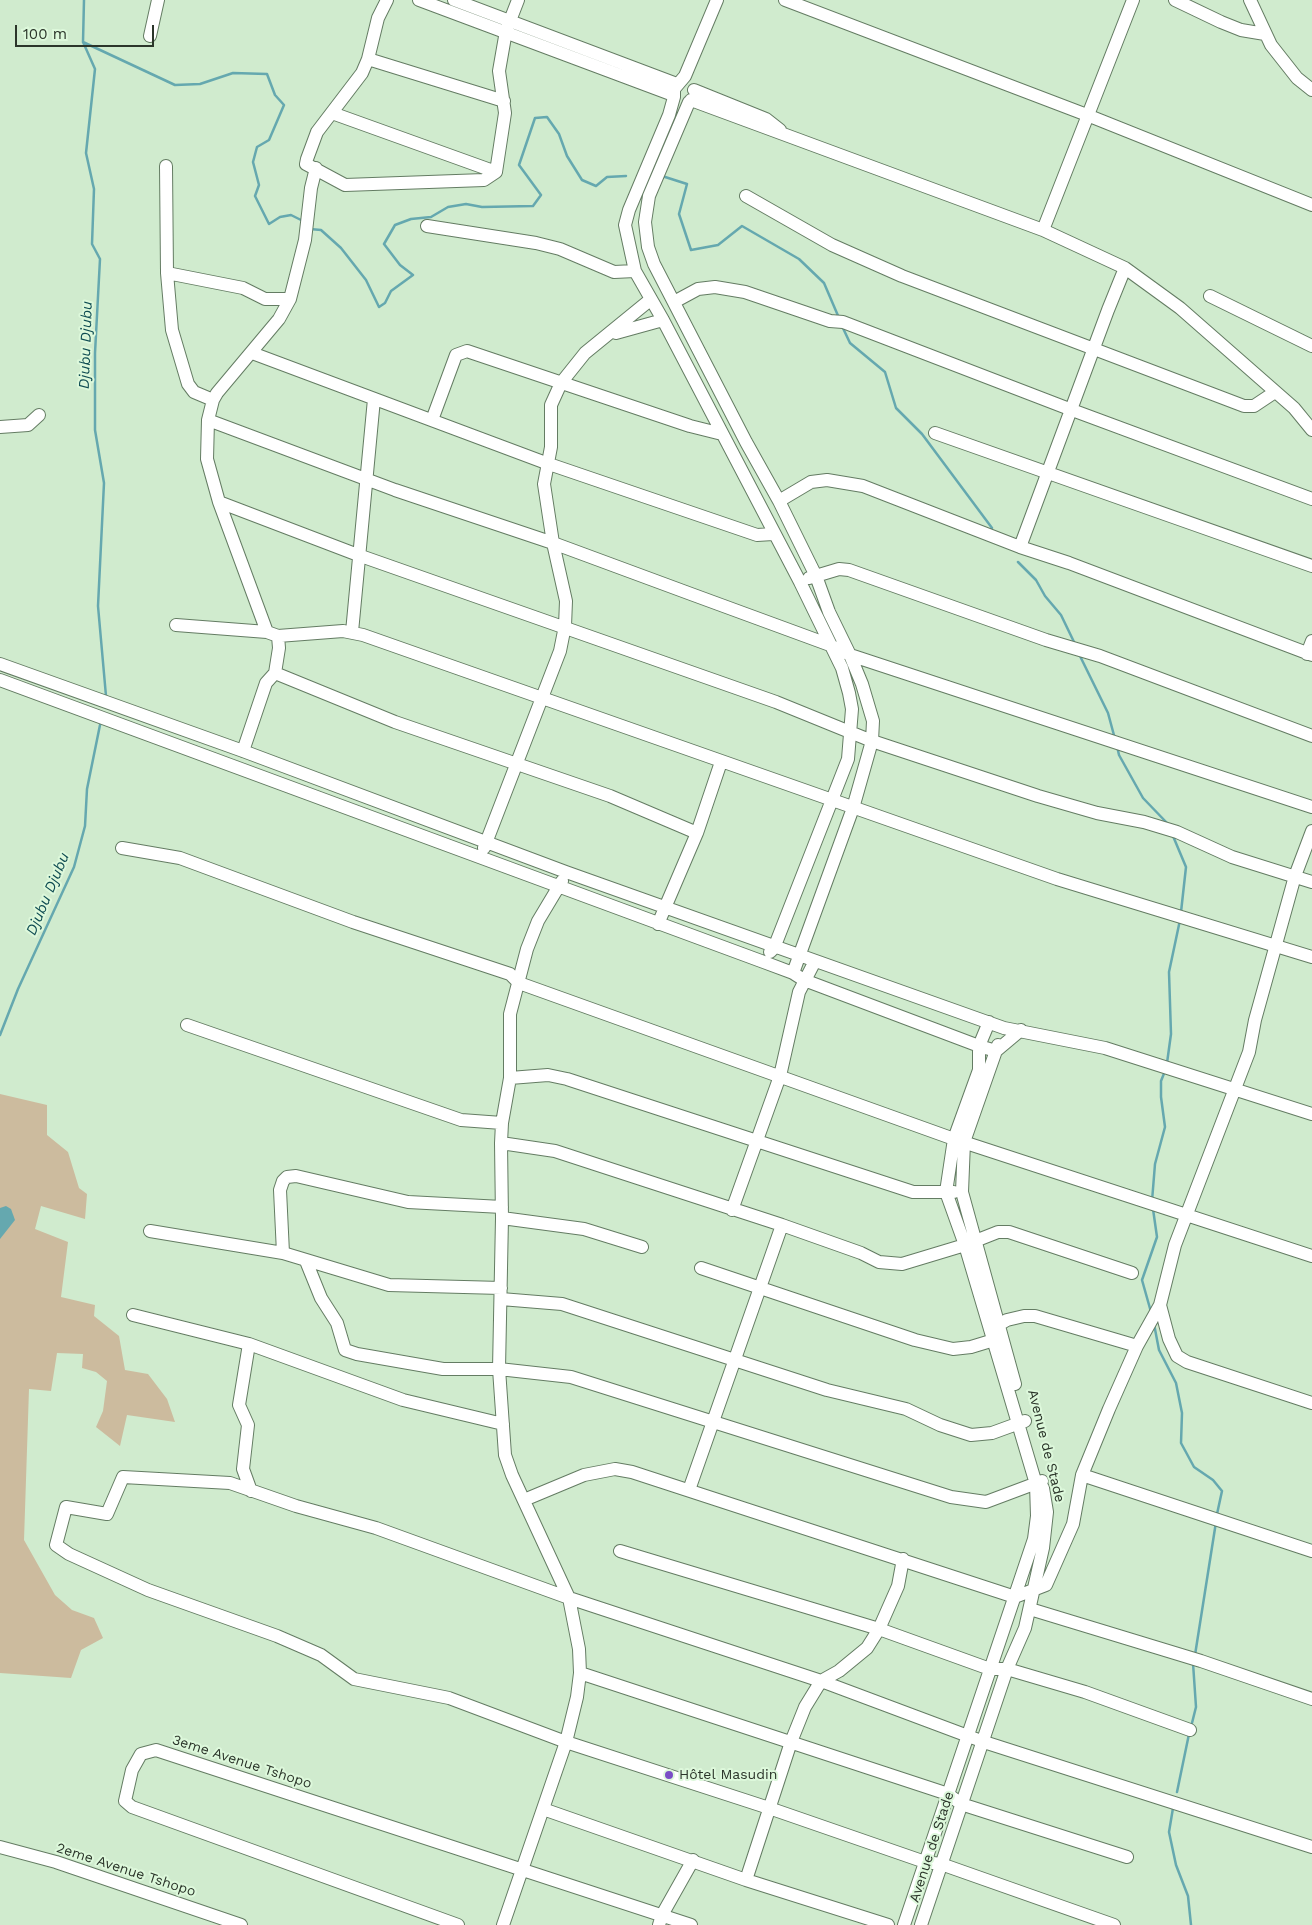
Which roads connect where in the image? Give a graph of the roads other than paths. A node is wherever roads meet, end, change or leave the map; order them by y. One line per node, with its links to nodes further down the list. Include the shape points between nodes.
1 (158, 0): 14 (street)
2 (387, 0): 15 (street, via 378,18)
3 (419, 0): 12 (street)
4 (454, 0): 12 (street)
5 (518, 0): 12 (street)
6 (718, 0): 17 (street)
7 (727, 0): 17 (street)
8 (785, 0): 20 (street)
9 (1133, 0): 20 (street)
10 (1175, 0): 13 (street, via 1241,30)
11 (1250, 0): 13 (street)
12 (508, 26): 17 (street); 18 (street, via 499,71)
13 (1265, 34): 16 (street, via 1297,78)
14 (150, 36)
15 (368, 59): 18 (street); 19 (street, via 356,82)
16 (1312, 90)
17 (684, 92): 27 (street, via 788,137); 29 (street, via 669,116 629,210 625,225); 34 (street, via 648,196 645,222 648,248)
18 (504, 101): 23 (street)
19 (332, 113): 22 (street, via 312,143 306,164); 23 (street)
20 (1087, 115): 25 (street); 27 (street)
21 (166, 166): 30 (street)
22 (316, 168): 23 (street, via 339,183 353,187 484,180); 32 (street)
23 (496, 172)
24 (746, 196): 38 (street, via 832,245 902,276)
25 (1312, 204)
26 (427, 226): 29 (street, via 536,243 560,249 614,272)
27 (1043, 230): 28 (street)
28 (1125, 268): 38 (street); 41 (street, via 1180,308)
29 (634, 271): 33 (street)
30 (168, 273): 32 (street, via 243,288 265,299); 43 (street, via 172,330 183,372 194,392)
31 (1210, 296): 37 (street)
32 (290, 299): 39 (street, via 279,319)
33 (650, 300): 35 (street); 36 (street)
34 (674, 302): 44 (street, via 698,289 715,287 745,292 840,322); 56 (street)
35 (663, 320): 36 (street); 51 (street)
36 (611, 334): 40 (street, via 585,353)
37 (1312, 346)
38 (1095, 348): 41 (street, via 1244,406 1254,406); 44 (street)
39 (252, 353): 42 (street); 43 (street)
40 (560, 383): 47 (street, via 461,351 456,355); 51 (street); 52 (street, via 551,405 551,447)
41 (1275, 392): 49 (street)
42 (374, 399): 47 (street); 54 (street)
43 (213, 400): 46 (street)
44 (1072, 410): 53 (street); 55 (street)
45 (39, 415): 48 (street, via 28,424)
46 (208, 420): 54 (street); 57 (street, via 207,459)
47 (432, 420): 52 (street)
48 (0, 428)
49 (1312, 430)
50 (935, 433): 53 (street)
51 (722, 434): 58 (street)
52 (546, 463): 58 (street, via 757,536); 59 (street, via 544,484)
53 (1047, 471): 60 (street); 62 (street)
54 (366, 479): 59 (street); 61 (street)
55 (1312, 499)
56 (779, 501): 60 (street, via 811,482 847,482); 63 (street)
57 (219, 502): 61 (street); 68 (street)
58 (773, 534): 64 (street)
59 (553, 543): 66 (street, via 566,601); 70 (street)
60 (1020, 547): 71 (street)
61 (358, 554): 66 (street); 67 (street)
62 (1312, 566)
63 (816, 576): 64 (street); 72 (street, via 828,612); 80 (street, via 838,569 849,570 1100,656)
64 (800, 582): 70 (street)
65 (176, 625): 68 (street)
66 (565, 626): 76 (street, via 560,651); 79 (street)
67 (352, 632): 68 (street); 76 (street)
68 (272, 634): 74 (street, via 279,654)
69 (1312, 641): 71 (street)
70 (830, 645): 72 (street); 79 (street, via 842,668 849,693)
71 (1310, 654)
72 (850, 655): 81 (street, via 873,721); 86 (street)
73 (0, 664): 77 (street)
74 (275, 673): 82 (street, via 266,682); 84 (street, via 395,722)
75 (0, 680): 78 (street)
76 (543, 698): 83 (street); 84 (street)
77 (112, 704): 78 (street); 82 (street)
78 (107, 720): 92 (street)
79 (851, 732): 81 (street); 85 (street, via 848,759)
80 (1312, 736)
81 (872, 742): 87 (street); 94 (street, via 1038,796 1172,831 1232,857)
82 (243, 751): 90 (street)
83 (721, 762): 85 (street); 89 (street)
84 (516, 765): 89 (street, via 610,796); 90 (street)
85 (832, 801): 87 (street); 100 (street)
86 (1312, 807)
87 (853, 808): 99 (street, via 1057,879); 101 (street)
88 (1312, 831): 94 (street)
89 (697, 833): 97 (street)
90 (486, 842): 92 (street); 93 (street)
91 (122, 848): 107 (street, via 180,858 353,922 510,974)
92 (481, 857): 96 (street)
93 (566, 872): 96 (street); 97 (street)
94 (1295, 876): 95 (street); 99 (street)
95 (1312, 882)
96 (559, 888): 98 (street); 107 (street, via 538,921)
97 (665, 908): 98 (street); 100 (street)
98 (658, 924): 103 (street)
99 (1276, 946): 102 (street); 116 (street, via 1254,1036)
100 (774, 948): 101 (street); 103 (street)
101 (800, 956): 104 (street); 105 (street)
102 (1312, 957)
103 (761, 961): 105 (street)
104 (816, 961): 106 (street); 108 (street)
105 (793, 974): 106 (street)
106 (804, 980): 112 (street); 114 (street)
107 (519, 983): 114 (street); 115 (street, via 510,1014)
108 (989, 1022): 110 (street); 112 (street)
109 (187, 1025): 118 (street, via 461,1120)
110 (1004, 1028): 111 (street); 113 (street, Avenue de Stade)
111 (1021, 1030): 113 (street); 116 (street, via 1097,1045)
112 (979, 1046): 113 (street); 120 (street, via 979,1070)
113 (996, 1052): 120 (street, Avenue de Stade)
114 (780, 1076): 119 (street); 120 (street)
115 (510, 1078): 118 (street); 119 (street, via 548,1075 567,1079)
116 (1235, 1090): 117 (street); 126 (street)
117 (1312, 1114)
118 (502, 1123): 121 (street)
119 (757, 1140): 122 (street, via 913,1192); 124 (street)
120 (959, 1141): 122 (street); 123 (street, Avenue de Stade); 126 (street)
121 (500, 1143): 124 (street, via 555,1151); 125 (street)
122 (946, 1192): 123 (street); 129 (street)
123 (962, 1192): 129 (street, Avenue de Stade)
124 (732, 1210): 127 (street)
125 (502, 1212): 130 (street, via 584,1228); 131 (street, via 408,1202 296,1176 287,1177 282,1181 280,1190); 137 (street)
126 (1187, 1214): 132 (street); 138 (street)
127 (782, 1226): 129 (street, via 879,1262 902,1264); 136 (street)
128 (150, 1231): 131 (street)
129 (970, 1244): 135 (street, via 998,1232 1009,1232); 140 (street, Avenue de Stade); 141 (street)
130 (642, 1247)
131 (284, 1253): 133 (street)
132 (1312, 1256)
133 (306, 1261): 137 (street, via 389,1285); 145 (street, via 321,1298 337,1323 345,1350 443,1369)
134 (701, 1268): 136 (street)
135 (1132, 1273)
136 (760, 1288): 141 (street, via 934,1345 953,1349); 144 (street)
137 (501, 1294): 144 (street, via 562,1304); 145 (street)
138 (1160, 1305): 143 (street); 146 (street, via 1169,1339 1178,1356 1187,1362)
139 (133, 1314): 142 (street)
140 (1000, 1324): 141 (street); 143 (street, via 1035,1316); 148 (street, Avenue de Stade)
141 (994, 1340): 148 (street)
142 (248, 1344): 149 (street, via 403,1400); 153 (street, via 240,1405 248,1426 243,1469)
143 (1137, 1346): 150 (street)
144 (734, 1360): 147 (street); 148 (street, via 827,1390 906,1408 940,1425 971,1435 992,1433)
145 (499, 1369): 147 (street, via 572,1377); 149 (street)
146 (1312, 1403)
147 (713, 1422): 151 (street, via 951,1497 986,1502); 152 (street)
148 (1022, 1422): 151 (street, Avenue de Stade)
149 (502, 1424): 154 (street, via 505,1455)
150 (1082, 1475): 156 (street, via 1216,1522); 158 (street, via 1073,1524 1054,1570 1046,1585)
151 (1039, 1482): 158 (street, Avenue de Stade, via 1047,1512 1044,1548); 159 (street, via 1034,1539)
152 (689, 1490): 154 (street, via 632,1472 615,1470 584,1475); 157 (street)
153 (250, 1491): 160 (street, via 376,1528); 170 (street, via 230,1483 123,1476 107,1514 66,1507 56,1545 148,1590 321,1655 354,1679 449,1698)
154 (524, 1500): 160 (street)
155 (620, 1551): 162 (street)
156 (1312, 1551)
157 (903, 1559): 159 (street); 162 (street, via 898,1586)
158 (1034, 1590): 159 (street); 161 (street, Avenue de Stade)
159 (1014, 1597): 164 (street)
160 (569, 1598): 165 (street, via 579,1648); 166 (street)
161 (1030, 1609): 163 (street, Avenue de Stade); 167 (street, via 1195,1659)
162 (880, 1629): 164 (street); 166 (street, via 867,1648)
163 (1007, 1669): 164 (street); 168 (street, via 1138,1710); 172 (street, Avenue de Stade)
164 (990, 1670): 169 (street)
165 (580, 1673): 170 (street); 171 (street)
166 (822, 1681): 169 (street); 171 (street, via 805,1708)
167 (1312, 1699)
168 (1190, 1730)
169 (969, 1736): 172 (street); 173 (street)
170 (566, 1742): 175 (street); 176 (street)
171 (791, 1742): 173 (street); 175 (street)
172 (984, 1742): 174 (street, Avenue de Stade); 178 (street)
173 (948, 1794): 174 (street); 181 (street)
174 (961, 1804): 179 (street); 182 (street, Avenue de Stade)
175 (769, 1808): 181 (street); 184 (street)
176 (543, 1809): 180 (street); 183 (street)
177 (0, 1847): 186 (street, 2eme Avenue Tshopo, via 56,1862)
178 (1312, 1847)
179 (1127, 1858)
180 (693, 1860): 184 (street); 185 (street)
181 (925, 1862): 182 (street); 191 (street)
182 (941, 1864): 192 (street, Avenue de Stade); 193 (street)
183 (522, 1870): 185 (street, 3eme Avenue Tshopo); 187 (street, 3eme Avenue Tshopo, via 156,1750 141,1754 132,1770 125,1801 132,1807); 188 (street)
184 (746, 1880): 190 (street)
185 (661, 1920): 189 (street, 3eme Avenue Tshopo)
186 (241, 1925)
187 (458, 1925)
188 (503, 1925)
189 (691, 1925)
190 (888, 1925)
191 (904, 1925)
192 (921, 1925)
193 (1114, 1925)

